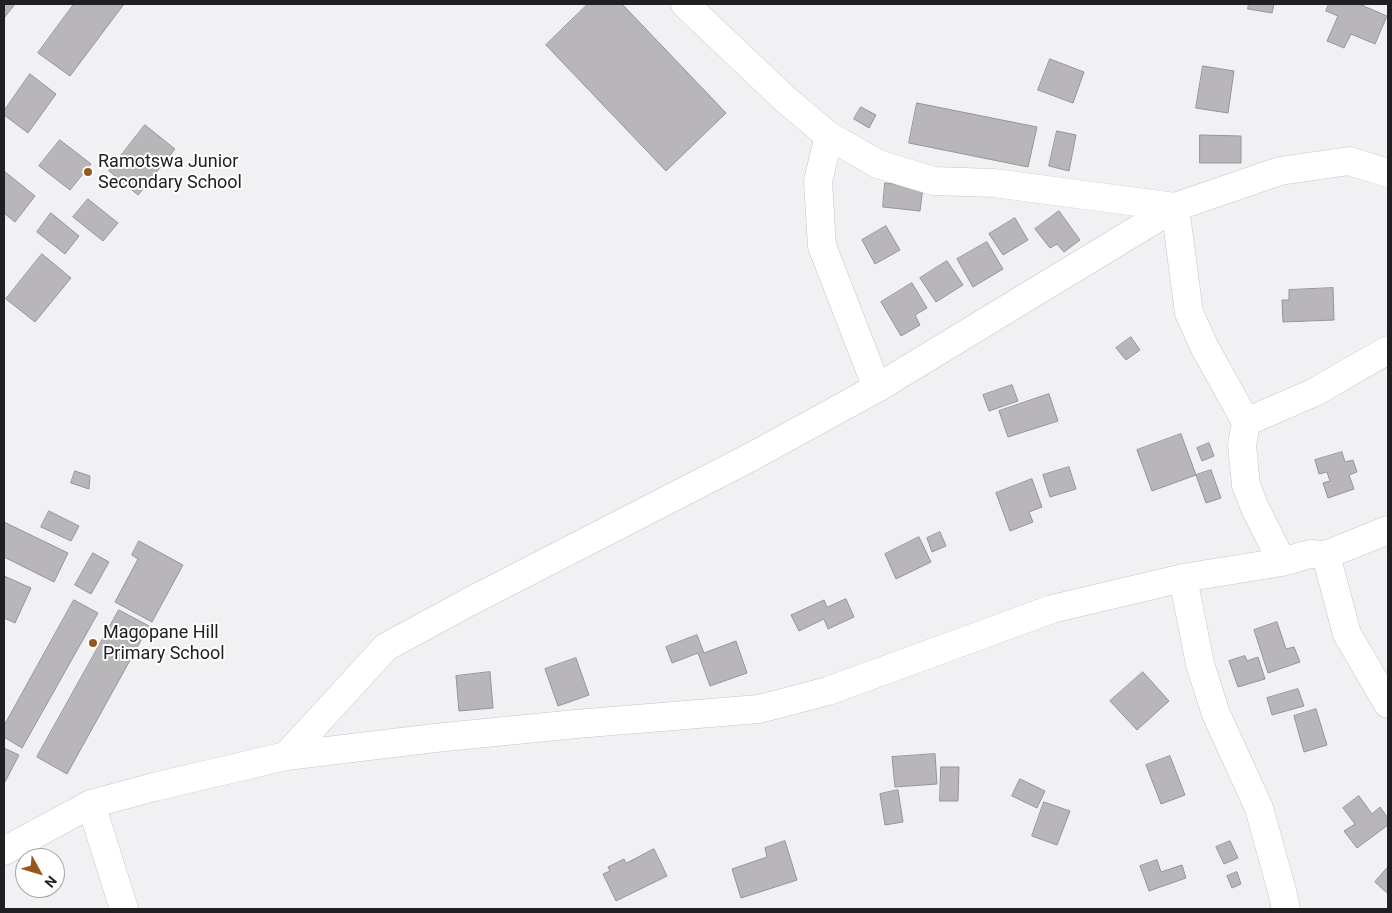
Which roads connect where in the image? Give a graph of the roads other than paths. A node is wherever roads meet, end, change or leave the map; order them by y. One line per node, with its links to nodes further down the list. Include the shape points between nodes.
1 (685, 4): 2 (street, via 785,99)
2 (830, 136): 4 (street, via 878,164 934,181 994,183); 6 (street, via 818,181 822,246)
3 (1388, 173): 4 (street, via 1349,161 1280,171)
4 (1175, 207): 6 (street); 7 (street, via 1189,313)
5 (1388, 350): 7 (street, via 1315,392)
6 (877, 388): 13 (street, via 386,647)
7 (1246, 422): 10 (street, via 1242,445 1246,485)
8 (1388, 530): 9 (street)
9 (1326, 555): 10 (street, via 1310,554); 12 (street, via 1348,634)
10 (1282, 562): 11 (street)
11 (1183, 578): 13 (street, via 1052,609 828,691 759,709 445,737); 17 (street, via 1200,664 1216,714 1259,808)
12 (1388, 704)
13 (286, 756): 14 (street)
14 (91, 804): 15 (street); 16 (street)
15 (4, 851)
16 (124, 909)
17 (1286, 909)

